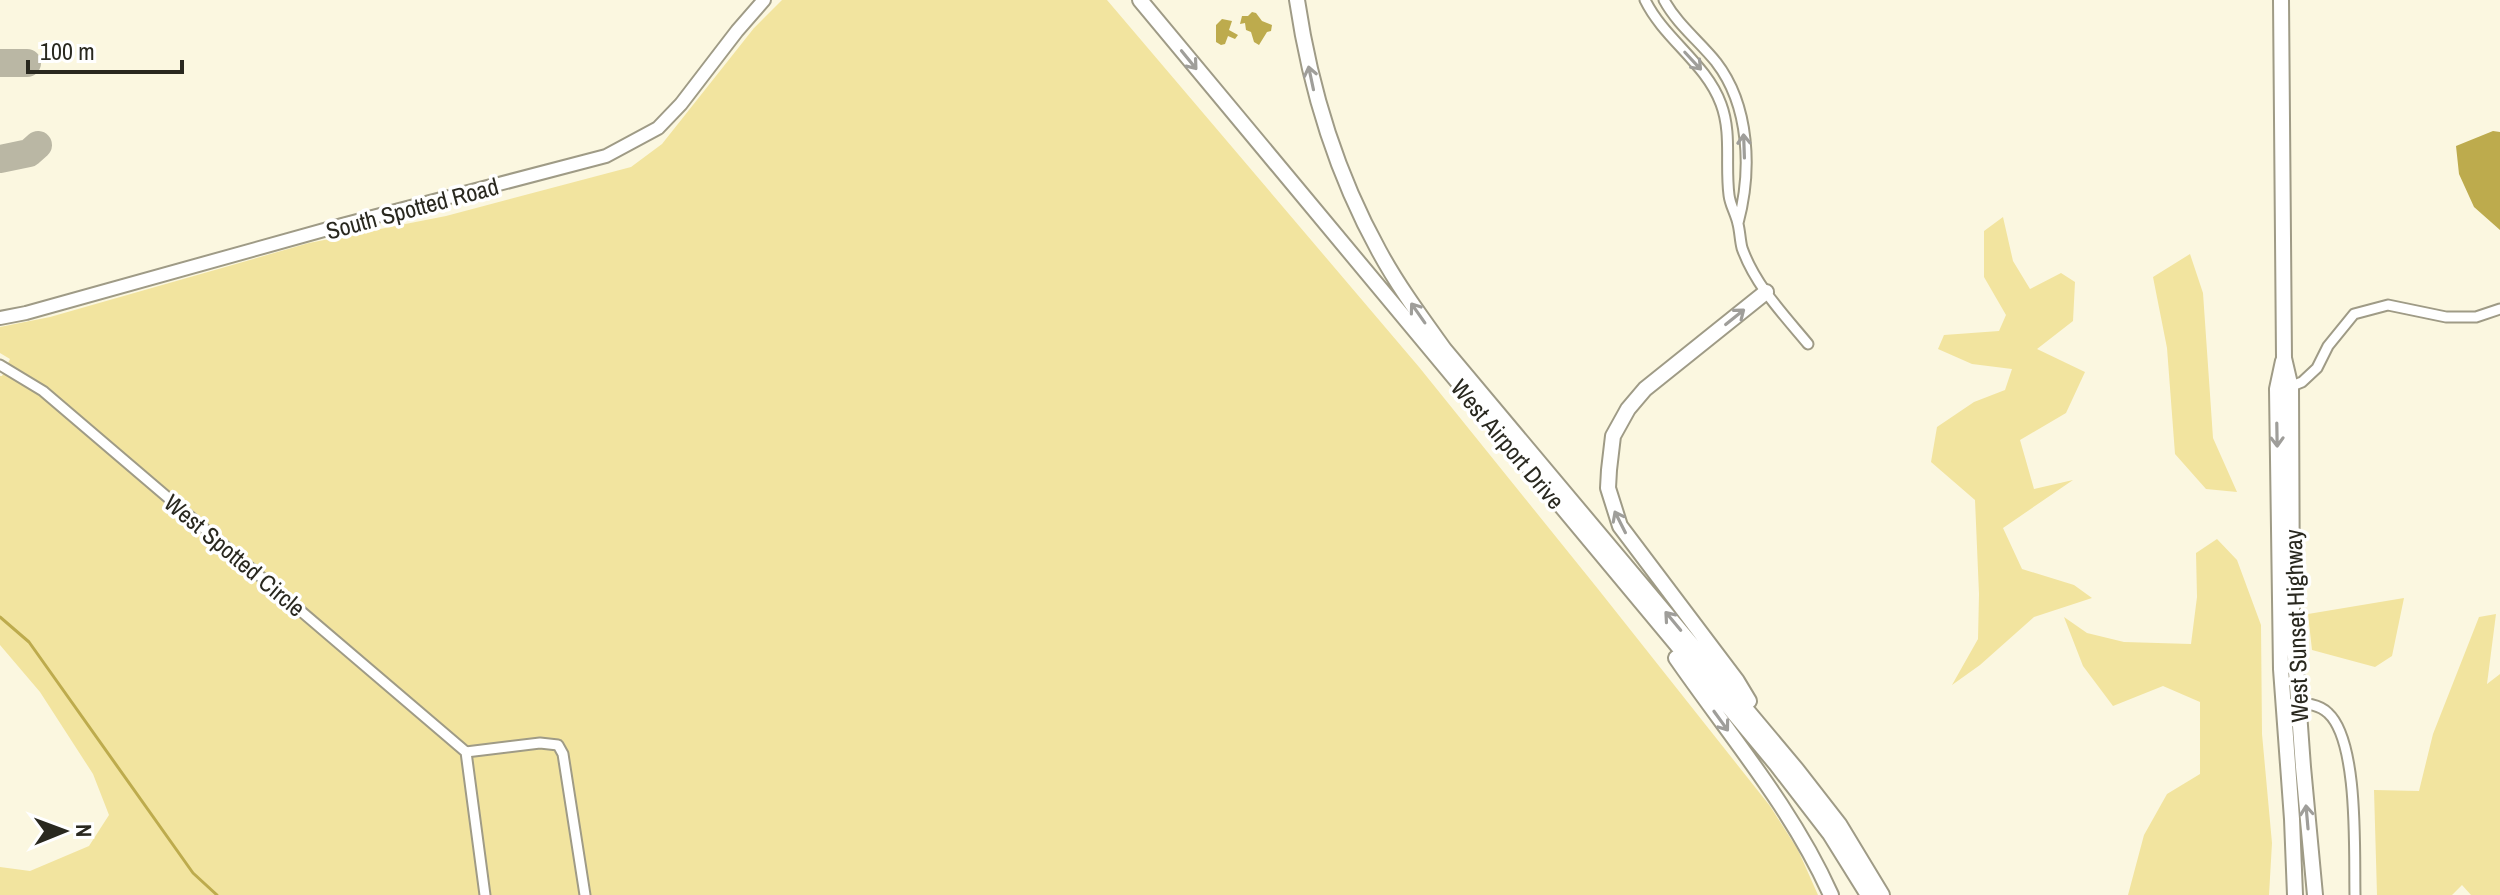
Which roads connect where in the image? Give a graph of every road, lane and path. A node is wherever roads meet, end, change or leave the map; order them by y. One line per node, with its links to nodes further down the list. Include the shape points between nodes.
1 (764, 0): 12 (main road, South Spotted Road, via 658,128 606,156)
2 (1140, 0): 16 (main road, West Airport Drive, one-way to 16)
3 (1297, 0): 18 (main road, West Airport Drive, one-way to 3, via 1444,349 1392,274 1353,200 1328,134 1314,92)
4 (1645, 0): 8 (street, one-way to 8)
5 (1664, 0): 7 (street, via 1726,75)
6 (2281, 0): 15 (main road, West Sunset Highway)
7 (1736, 98): 8 (street); 9 (street, one-way to 7, via 1745,198 1744,140)
8 (1721, 103): 9 (street, via 1729,198)
9 (1738, 223): 10 (street, via 1746,259)
10 (1766, 292): 13 (street); 18 (main road, one-way to 10, via 1737,681 1620,526 1608,488 1613,436 1628,409 1645,389)
11 (2500, 309): 15 (street, via 2476,317 2446,317 2388,305 2354,314 2317,368 2302,382)
12 (0, 318)
13 (1808, 344)
14 (0, 365): 19 (street, West Spotted Circle, via 43,391)
15 (2284, 388): 17 (main road, West Sunset Highway, via 2278,575)
16 (1628, 588): 23 (main road, one-way to 23, via 1786,811); 24 (main road, West Airport Drive, via 1817,816)
17 (2290, 704): 27 (main road, West Sunset Highway); 28 (main road, West Sunset Highway, one-way to 17); 29 (street, via 2310,703 2329,713 2343,739 2351,769)
18 (1777, 746): 20 (main road, West Airport Drive)
19 (466, 752): 21 (street); 22 (street, via 558,745)
20 (1839, 824): 25 (main road, West Airport Drive); 26 (main road)
21 (485, 895)
22 (585, 895)
23 (1831, 895)
24 (1868, 895)
25 (1882, 895)
26 (1891, 895)
27 (2295, 895)
28 (2315, 895)
29 (2355, 895)

